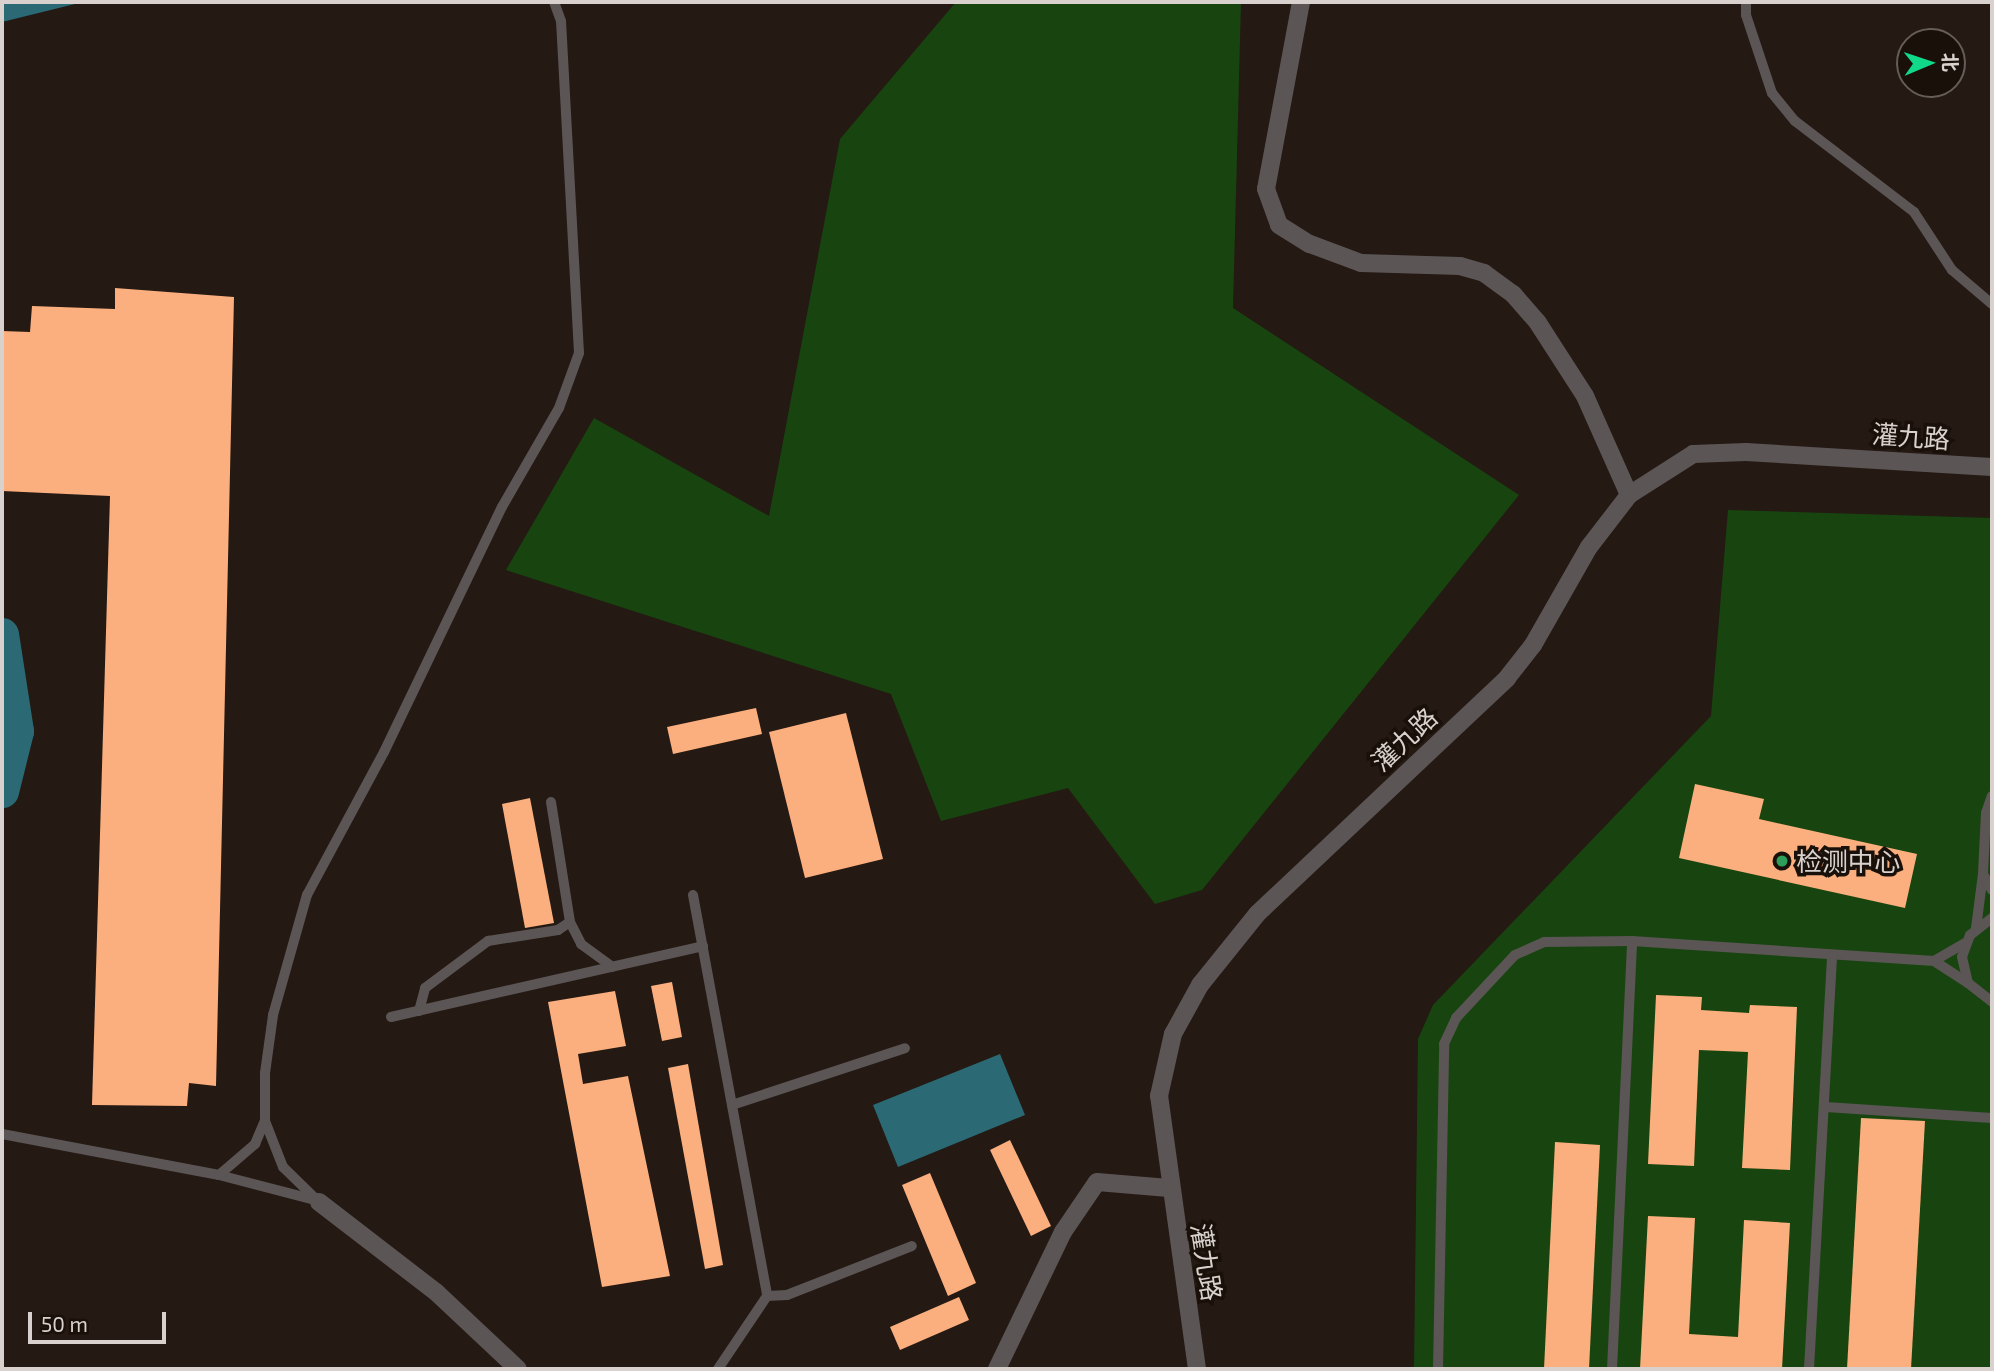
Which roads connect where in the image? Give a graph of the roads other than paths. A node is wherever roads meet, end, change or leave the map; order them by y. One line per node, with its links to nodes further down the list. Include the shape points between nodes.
1 (554, 2): 29 (lane, via 561,21 579,353 559,408 502,507 384,752 307,895 273,1015 265,1073)
2 (1301, 2): 6 (street, via 1266,189 1279,225 1310,244 1361,264 1460,266 1484,272 1513,294 1538,323 1585,396)
3 (1746, 2): 4 (lane, via 1746,15 1772,93 1795,121 1914,212 1952,270)
4 (1992, 304)
5 (1992, 467): 6 (street, 灌九路, via 1746,452 1693,454)
6 (1629, 495): 32 (street, 灌九路, via 1589,547 1533,645 1507,678 1257,914 1200,985 1173,1034 1159,1096)
7 (1992, 796): 9 (lane, via 1986,813)
8 (551, 802): 13 (lane)
9 (1983, 874): 10 (lane); 14 (lane)
10 (1992, 890)
11 (693, 895): 17 (lane)
12 (1992, 918): 14 (lane)
13 (570, 922): 20 (lane, via 581,944); 23 (lane, via 558,929 488,941 425,988)
14 (1976, 928): 16 (lane)
15 (1632, 941): 18 (lane); 40 (lane, via 1544,942 1515,955 1456,1018 1444,1044); 41 (lane)
16 (1965, 943): 19 (lane); 21 (lane, via 1963,970)
17 (702, 946): 20 (lane); 26 (lane)
18 (1832, 956): 19 (lane); 27 (lane)
19 (1934, 961): 21 (lane)
20 (613, 967): 23 (lane)
21 (1968, 982): 22 (lane)
22 (1992, 1002)
23 (419, 1011): 24 (lane)
24 (391, 1017)
25 (905, 1048): 26 (lane)
26 (732, 1105): 35 (lane)
27 (1826, 1107): 28 (lane); 42 (lane)
28 (1992, 1118)
29 (265, 1121): 31 (lane, via 255,1144); 33 (lane, via 283,1167)
30 (2, 1134): 31 (lane)
31 (219, 1175): 33 (lane)
32 (1169, 1188): 38 (street, via 1097,1182 1063,1232); 39 (street, 灌九路)
33 (319, 1202): 36 (street, via 437,1293)
34 (912, 1246): 35 (lane, via 787,1295)
35 (767, 1296): 37 (lane)
36 (518, 1369)
37 (718, 1369)
38 (998, 1369)
39 (1197, 1369)
40 (1438, 1369)
41 (1612, 1369)
42 (1809, 1369)

